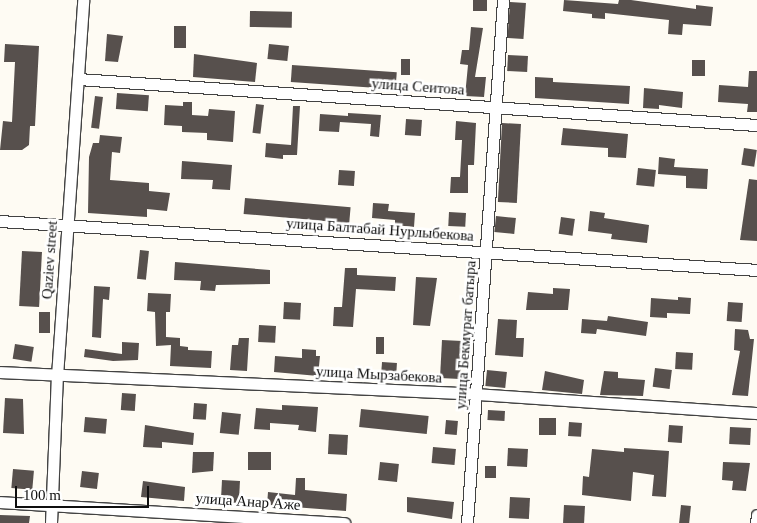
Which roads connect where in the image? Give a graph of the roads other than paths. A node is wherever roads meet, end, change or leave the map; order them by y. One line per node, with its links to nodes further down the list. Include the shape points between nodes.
1 (83, 0): 3 (street, Qaziev street)
2 (504, 0): 4 (street, улица Бекмурат батыра)
3 (78, 79): 4 (street, улица Сеитова); 7 (street, Qaziev street)
4 (496, 108): 5 (street, улица Сеитова); 8 (street, улица Бекмурат батыра)
5 (757, 125)
6 (0, 221): 7 (street, улица Балтабай Нурлыбекова)
7 (68, 225): 8 (street, улица Балтабай Нурлыбекова); 11 (street, Qaziev street)
8 (487, 252): 9 (street, улица Балтабай Нурлыбекова); 12 (street, улица Бекмурат батыра)
9 (757, 270)
10 (0, 372): 11 (street, улица Мырзабекова)
11 (57, 376): 12 (street, улица Мырзабекова); 15 (street, Qaziev street)
12 (476, 394): 13 (street, улица Мырзабекова); 19 (street, улица Бекмурат батыра)
13 (757, 413)
14 (0, 502): 15 (street, улица Анар Аже)
15 (52, 505): 17 (street, Qaziev street); 18 (street, улица Анар Аже)
16 (757, 515): 20 (street)
17 (51, 523)
18 (344, 523)
19 (467, 523)
20 (756, 523)

